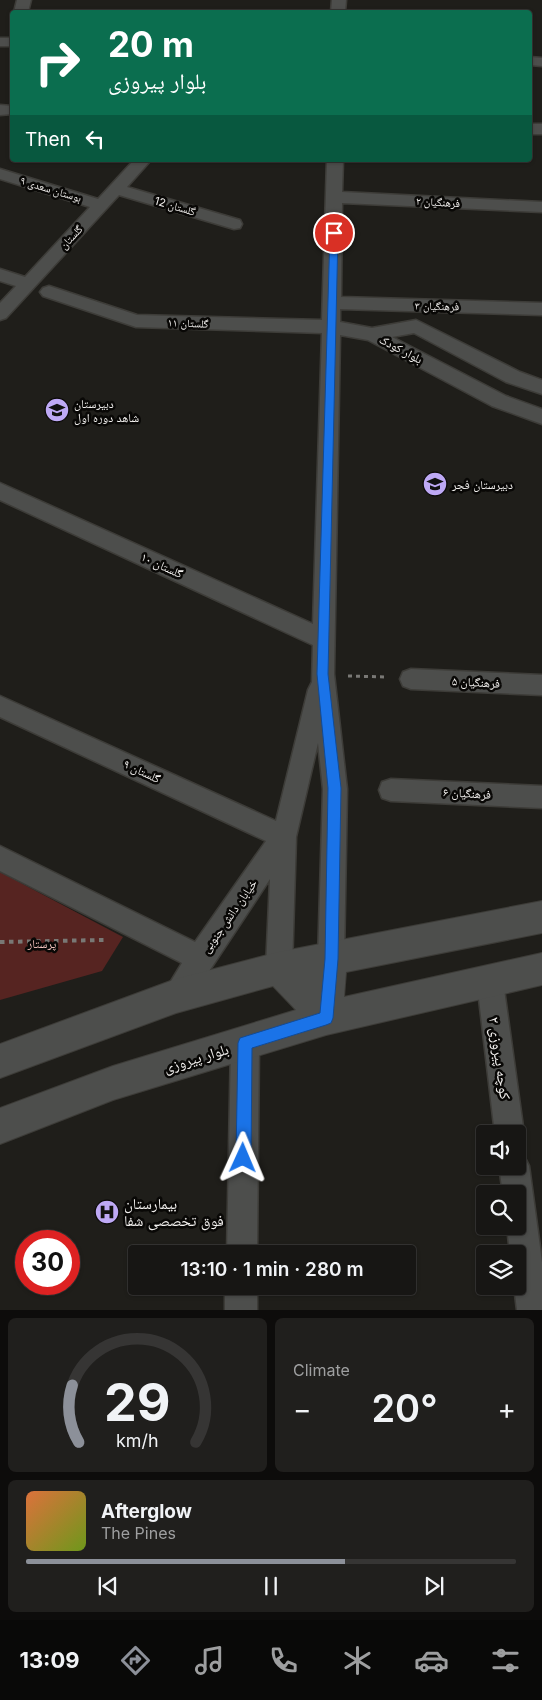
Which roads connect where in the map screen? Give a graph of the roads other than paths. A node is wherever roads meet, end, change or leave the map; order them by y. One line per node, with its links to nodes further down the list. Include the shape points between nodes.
1 (141, 162): 4 (street, گلستان)
2 (335, 162): 5 (street, خیابان دانش جنوبی)
3 (0, 174): 6 (street, بوستان سعدی ۹)
4 (116, 189): 6 (street, گلستان); 8 (street, گلستان 12)
5 (334, 197): 7 (street, فرهنگیان ۲); 12 (street, خیابان دانش جنوبی)
6 (102, 205): 10 (street, گلستان)
7 (542, 207)
8 (234, 224)
9 (0, 274): 10 (street)
10 (28, 284): 15 (street, گلستان)
11 (49, 292): 17 (street, گلستان ۱۱, via 136,321)
12 (331, 303): 13 (street, فرهنگیان ۳); 17 (street, خیابان دانش جنوبی)
13 (416, 305): 14 (street, فرهنگیان ۳); 16 (street)
14 (542, 308)
15 (0, 314)
16 (416, 326): 18 (street, بلوار کودک); 19 (street, via 513,377)
17 (331, 327): 18 (street, گلستان ۱۱); 23 (street, خیابان دانش جنوبی)
18 (372, 334): 20 (street, بلوار کودک)
19 (541, 386): 20 (street)
20 (520, 410): 21 (street, بلوار کودک)
21 (542, 417)
22 (0, 491): 23 (street, گلستان ۱۰)
23 (323, 639): 24 (street, خیابان دانش جنوبی)
24 (323, 674): 30 (street, خیابان دانش جنوبی); 34 (street, خیابان دانش جنوبی, via 335,788)
25 (411, 679): 26 (street, فرهنگیان ۵)
26 (542, 686)
27 (0, 706): 30 (street, گلستان ۹)
28 (391, 790): 29 (street, فرهنگیان ۶)
29 (542, 797)
30 (284, 837): 33 (street, خیابان دانش جنوبی); 35 (street, خیابان دانش جنوبی)
31 (0, 858): 33 (street)
32 (542, 917): 34 (street)
33 (200, 958): 38 (street, خیابان دانش جنوبی)
34 (331, 959): 35 (street); 39 (street)
35 (279, 968): 38 (street); 39 (street)
36 (542, 969): 37 (street, بلوار پیروزی)
37 (490, 982): 39 (street, بلوار پیروزی); 42 (street, کوچه پیروزی ۲)
38 (176, 996): 41 (street)
39 (326, 1018): 40 (street, بلوار پیروزی)
40 (245, 1043): 43 (street, بلوار پیروزی, via 113,1083); 45 (street)
41 (0, 1061)
42 (509, 1125)
43 (0, 1126)
44 (515, 1175): 48 (street)
45 (242, 1245)
46 (241, 1295): 47 (street)
47 (241, 1310)
48 (534, 1310)

